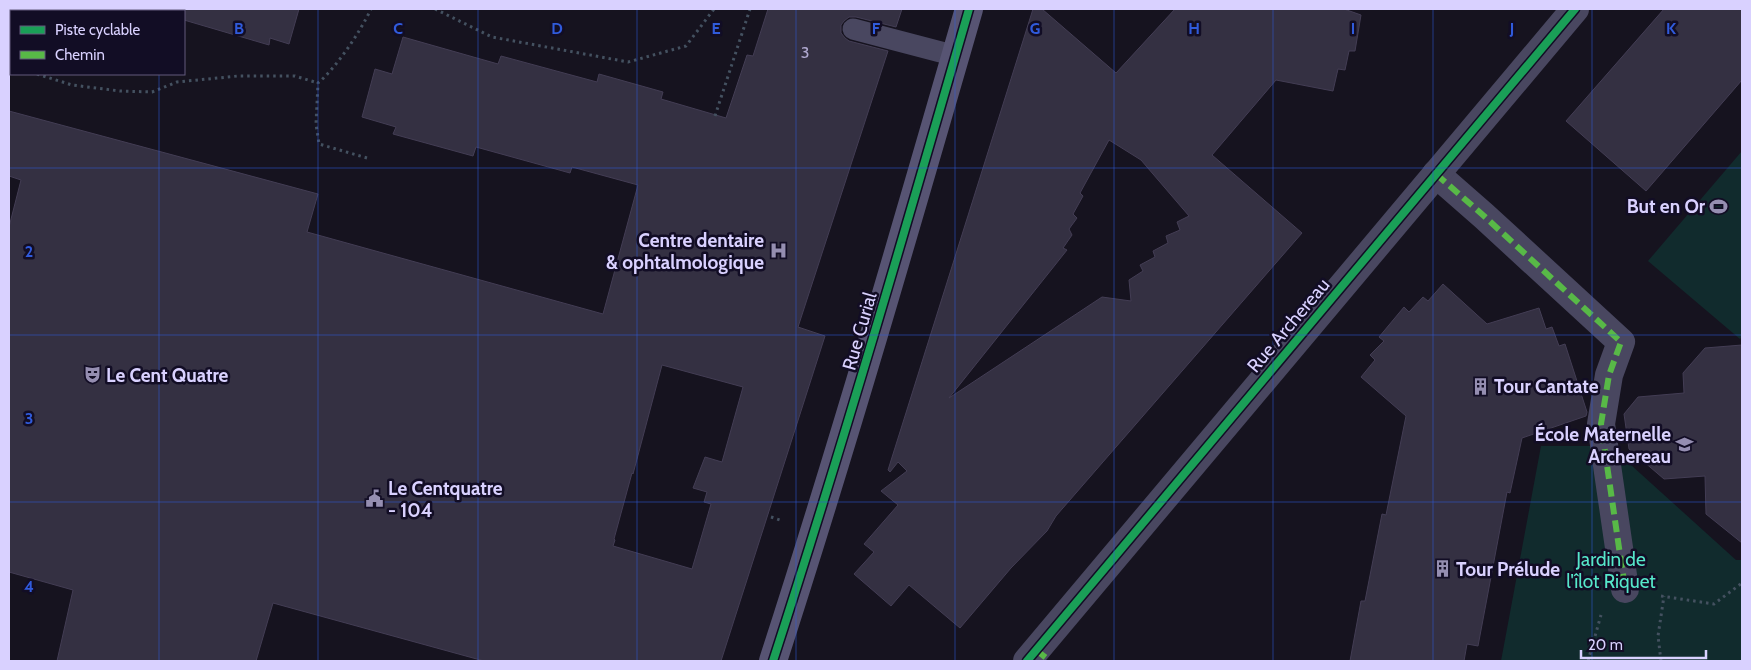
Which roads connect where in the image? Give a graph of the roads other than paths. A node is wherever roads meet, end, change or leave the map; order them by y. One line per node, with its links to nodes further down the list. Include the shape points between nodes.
1 (969, 9): 4 (street, Rue Curial)
2 (1575, 9): 5 (street, Rue Archereau)
3 (853, 28): 4 (lane)
4 (956, 56): 8 (street, Rue Curial, via 869,354)
5 (1436, 174): 6 (street, via 1622,342 1609,375 1601,424); 7 (street, Rue Archereau)
6 (1625, 589)
7 (1037, 657)
8 (773, 661)

